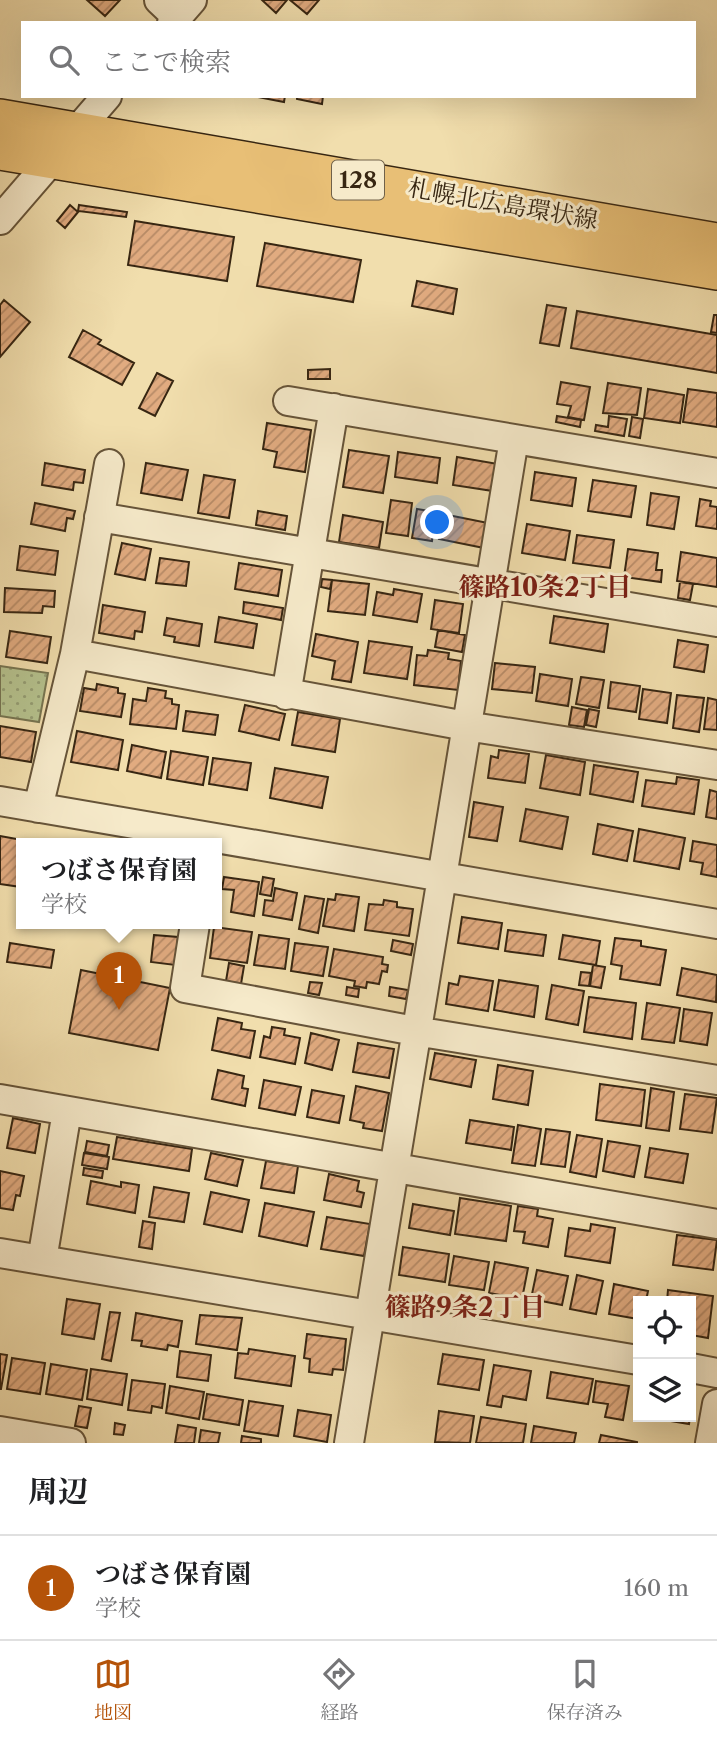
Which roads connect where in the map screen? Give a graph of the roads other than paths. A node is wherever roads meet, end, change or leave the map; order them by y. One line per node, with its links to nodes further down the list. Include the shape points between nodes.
1 (105, 98): 3 (street)
2 (0, 117): 3 (main road, 札幌北広島環状線 / 128)
3 (75, 131): 5 (street); 7 (main road, 札幌北広島環状線 / 128)
4 (0, 152): 5 (main road, 札幌北広島環状線 / 128)
5 (49, 160): 6 (street); 8 (main road, 札幌北広島環状線 / 128)
6 (0, 220)
7 (717, 241)
8 (717, 272)
9 (288, 401): 10 (street)
10 (334, 408): 11 (street); 15 (street)
11 (514, 439): 13 (street); 16 (street)
12 (109, 464): 14 (street)
13 (717, 473)
14 (99, 517): 15 (street); 18 (street)
15 (310, 555): 16 (street); 19 (street)
16 (490, 583): 17 (street); 20 (street)
17 (717, 622)
18 (75, 654): 19 (street); 23 (street)
19 (286, 695): 20 (street)
20 (466, 726): 21 (street); 26 (street)
21 (717, 765)
22 (0, 802): 23 (street)
23 (38, 808): 24 (street)
24 (193, 838)
25 (222, 843): 26 (street)
26 (440, 878): 27 (street); 29 (street)
27 (717, 924)
28 (194, 929): 29 (street, via 185,988)
29 (415, 1031): 30 (street); 33 (street)
30 (717, 1080)
31 (0, 1099): 32 (street)
32 (67, 1111): 33 (street); 36 (street)
33 (393, 1170): 34 (street); 37 (street)
34 (717, 1224)
35 (0, 1253): 36 (street)
36 (42, 1260): 37 (street)
37 (369, 1315): 38 (street); 44 (street)
38 (633, 1359)
39 (696, 1369): 40 (street)
40 (717, 1373)
41 (717, 1404): 45 (street)
42 (7, 1435): 43 (street)
43 (71, 1443)
44 (349, 1443)
45 (710, 1443)

